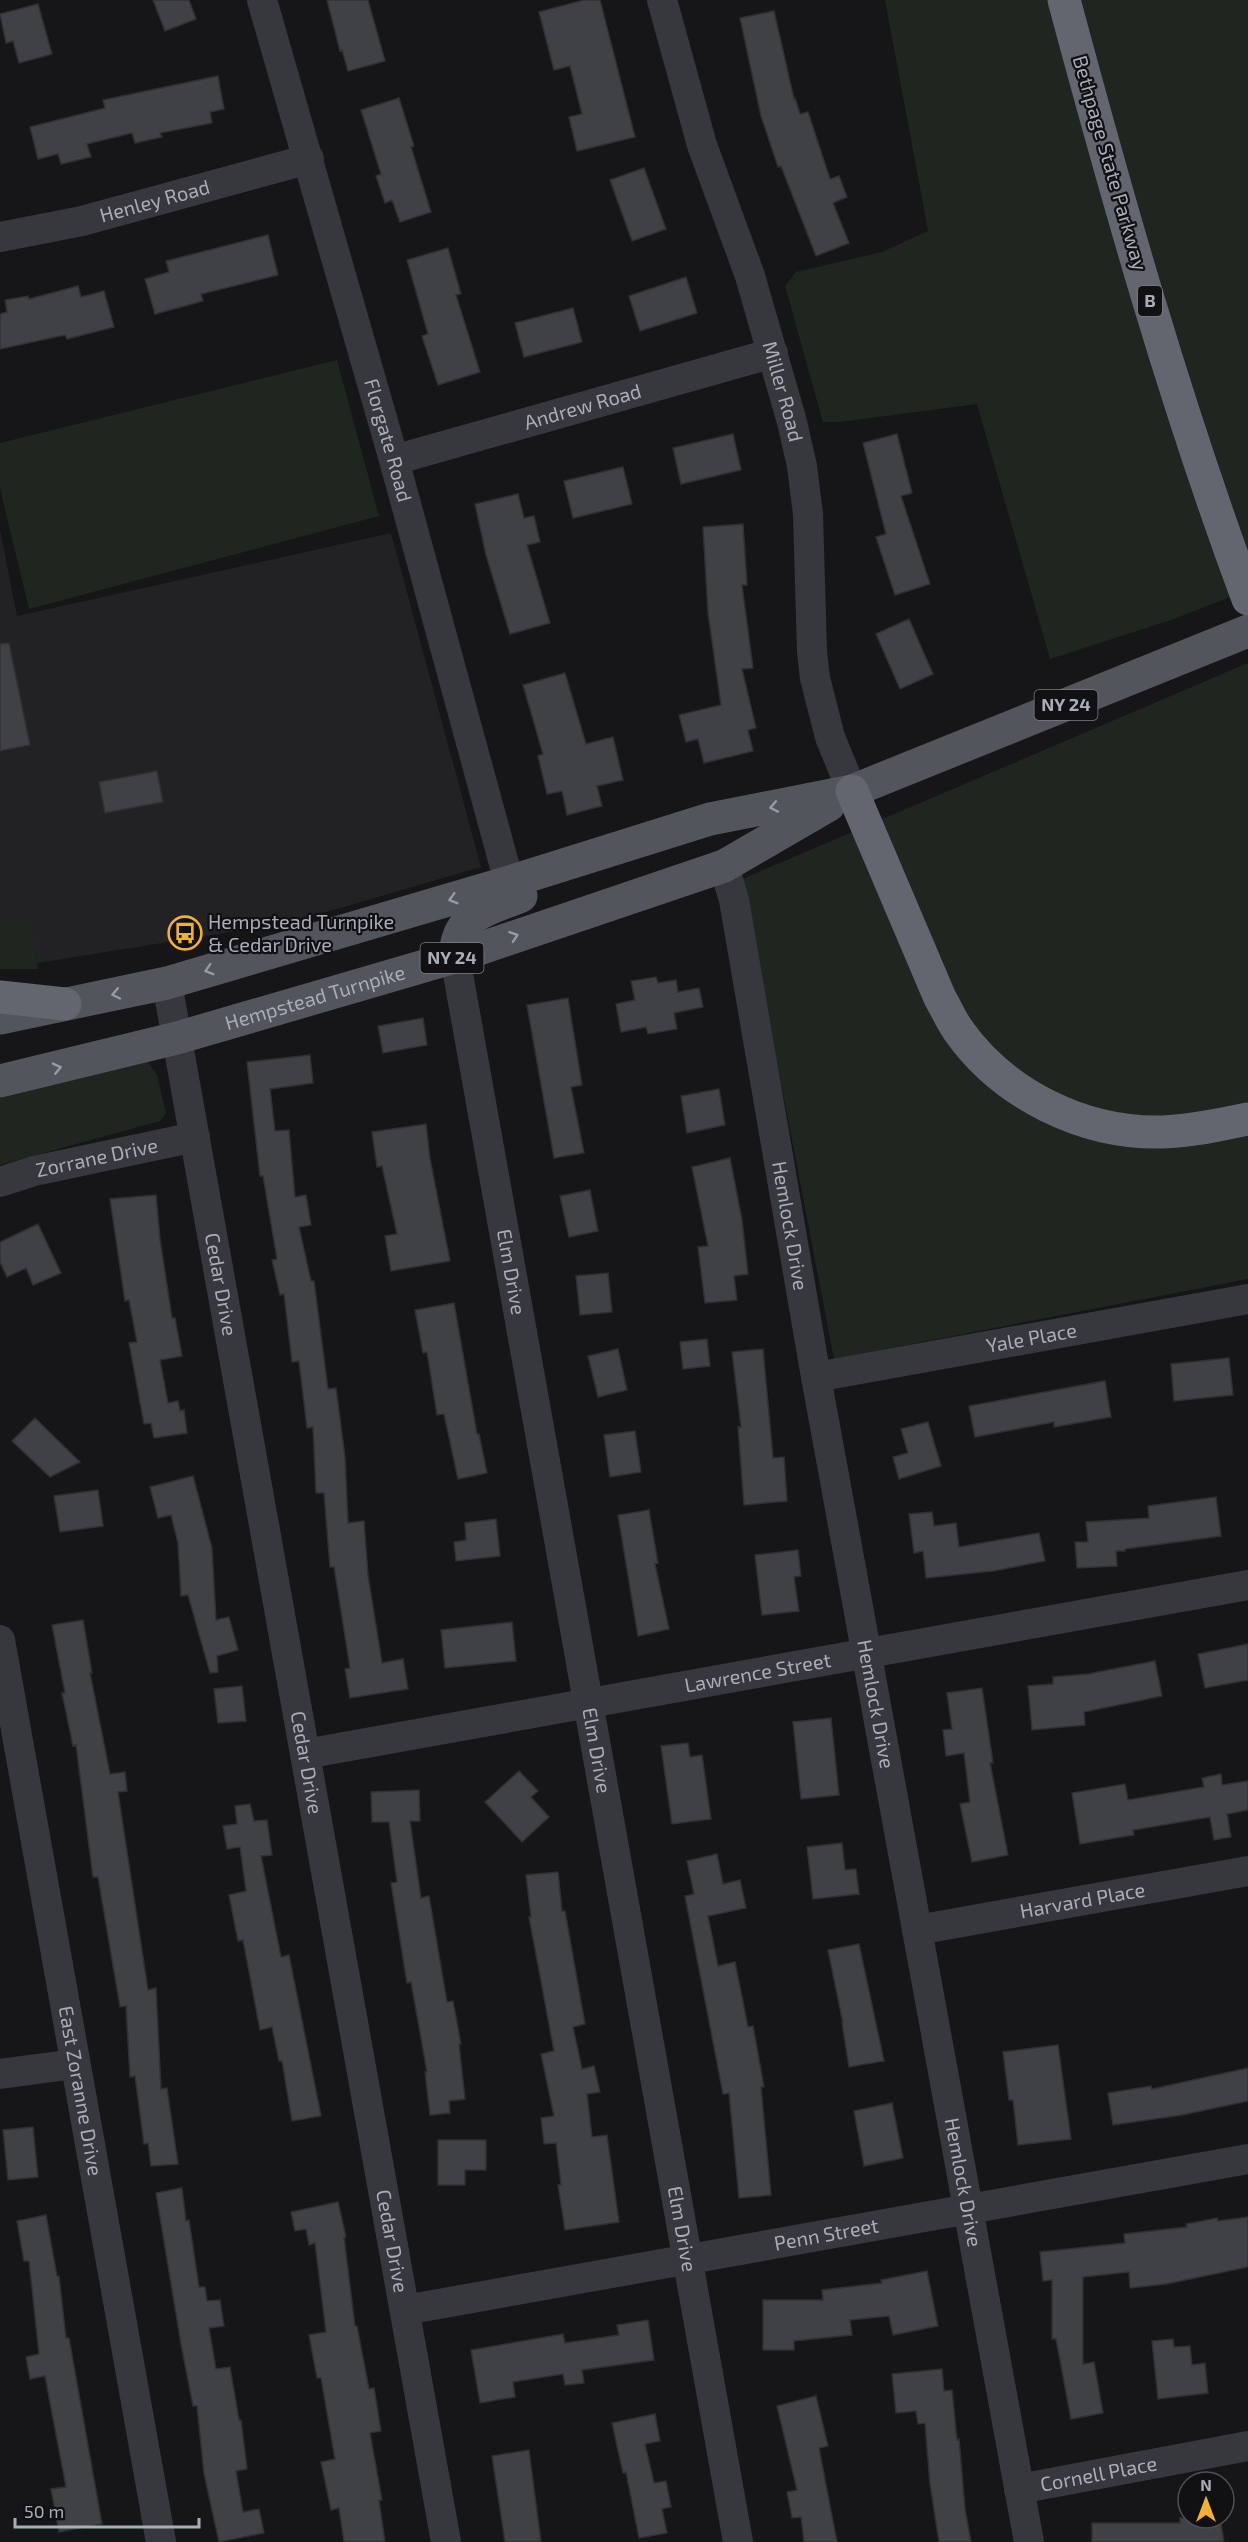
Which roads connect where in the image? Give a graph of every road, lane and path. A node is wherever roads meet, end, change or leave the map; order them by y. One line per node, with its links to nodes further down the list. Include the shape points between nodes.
1 (262, 0): 4 (street, Florgate Road)
2 (662, 0): 6 (street, Miller Road, via 702,145 750,276)
3 (1064, 0): 8 (highway, Bethpage State Parkway / B, via 1176,384)
4 (309, 159): 5 (street, Henley Road, via 82,221); 7 (street, Florgate Road)
5 (0, 237)
6 (773, 353): 7 (street, Andrew Road); 10 (street, Miller Road, via 802,466 808,514 815,678 830,737)
7 (394, 460): 13 (street, Florgate Road)
8 (1248, 599)
9 (1248, 631): 10 (main road, Hempstead Turnpike / NY 24)
10 (852, 791): 11 (main road, Hempstead Turnpike / NY 24, one-way to 11, via 710,819); 12 (main road, Hempstead Turnpike / NY 24); 23 (highway, via 940,998 958,1029 998,1074 1043,1104 1092,1123 1140,1132)
11 (640, 842): 13 (main road, Hempstead Turnpike / NY 24); 14 (main road, via 471,919 458,934)
12 (724, 866): 14 (main road, Hempstead Turnpike / NY 24, one-way to 12); 27 (street, Hemlock Drive, via 734,900)
13 (509, 882): 15 (main road, Hempstead Turnpike / NY 24, one-way to 15)
14 (455, 957): 19 (main road, Hempstead Turnpike / NY 24); 31 (street, Elm Drive)
15 (167, 983): 17 (main road, Hempstead Turnpike / NY 24, one-way to 17); 19 (street, Cedar Drive)
16 (0, 997): 17 (highway)
17 (65, 1004): 18 (main road, Hempstead Turnpike / NY 24)
18 (0, 1018)
19 (177, 1038): 20 (main road, Hempstead Turnpike / NY 24, one-way to 19); 24 (street, Cedar Drive)
20 (0, 1080)
21 (1248, 1108): 23 (highway)
22 (1248, 1119): 23 (highway)
23 (1205, 1128)
24 (195, 1137): 25 (street, Zorrane Drive, via 34,1171); 32 (street, Cedar Drive)
25 (0, 1182)
26 (1248, 1299): 27 (street, Yale Place)
27 (816, 1377): 30 (street, Hemlock Drive)
28 (1248, 1585): 30 (street, Lawrence Street)
29 (0, 1640): 33 (street, East Zoranne Drive)
30 (866, 1654): 31 (street, Lawrence Street); 35 (street, Hemlock Drive)
31 (588, 1704): 32 (street, Lawrence Street); 40 (street, Elm Drive)
32 (305, 1754): 41 (street, Cedar Drive)
33 (13, 1788): 36 (street, East Zoranne Drive)
34 (1248, 1870): 35 (street, Harvard Place)
35 (917, 1930): 39 (street, Hemlock Drive)
36 (75, 2064): 37 (street); 44 (street, East Zoranne Drive)
37 (0, 2074)
38 (1248, 2159): 39 (street, Penn Street)
39 (968, 2209): 40 (street, Penn Street); 43 (street, Hemlock Drive)
40 (688, 2260): 41 (street, Penn Street); 46 (street, Elm Drive)
41 (405, 2310): 45 (street, Cedar Drive)
42 (1248, 2446): 43 (street, Cornell Place)
43 (1019, 2488): 47 (street, Hemlock Drive)
44 (160, 2542)
45 (446, 2542)
46 (738, 2542)
47 (1029, 2542)

